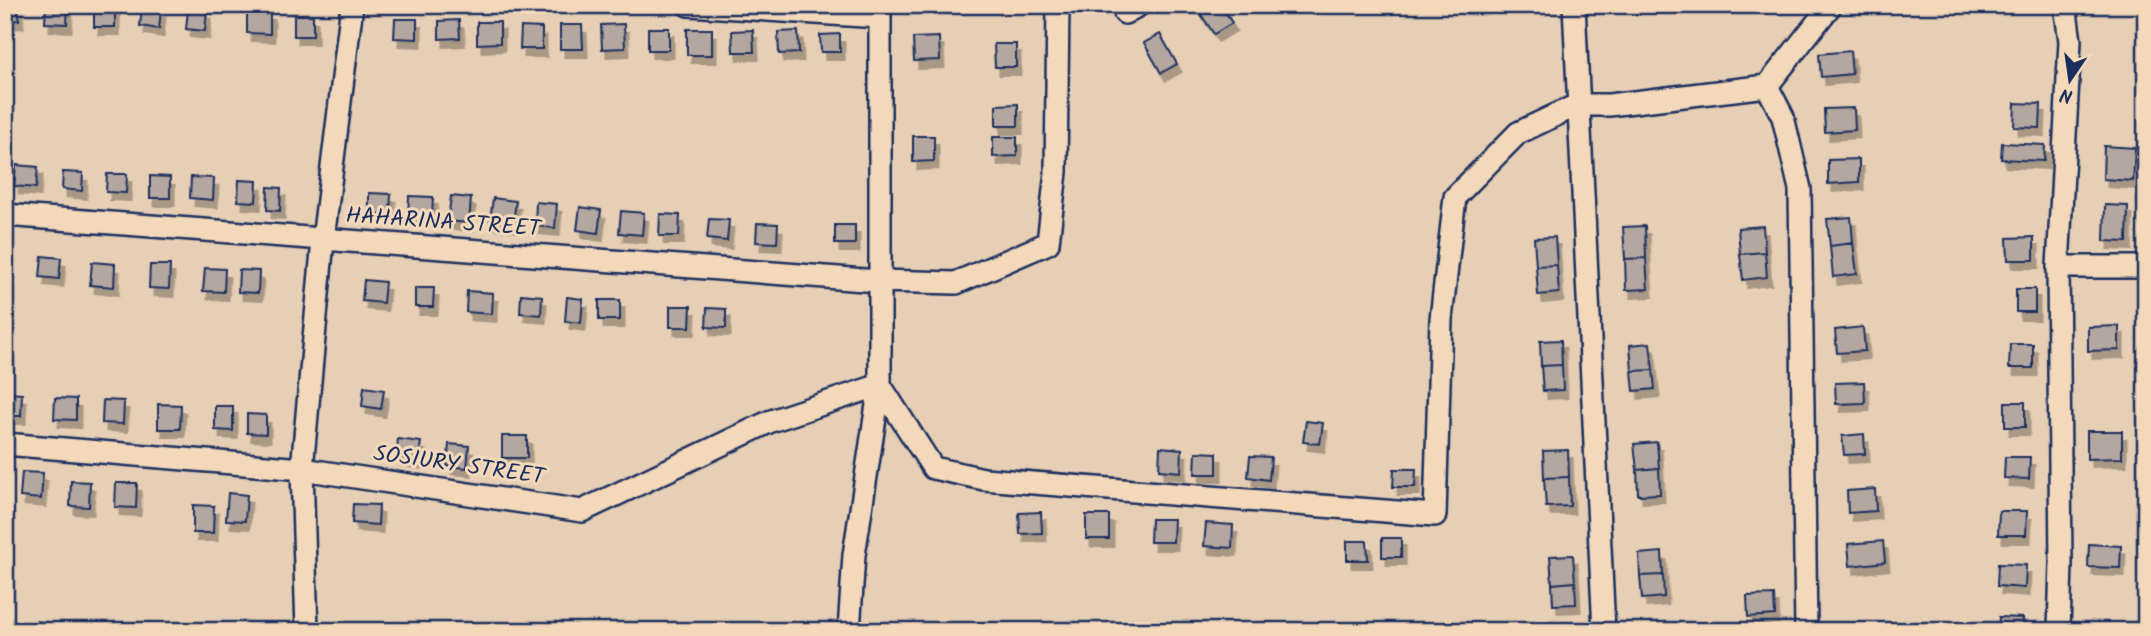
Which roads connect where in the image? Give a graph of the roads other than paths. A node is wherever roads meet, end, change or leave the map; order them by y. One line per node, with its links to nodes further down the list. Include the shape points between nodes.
1 (352, 5): 11 (street)
2 (688, 5): 7 (street)
3 (1058, 5): 14 (street, HAHARINA STREET, via 1056,172 1048,243 956,283)
4 (1574, 5): 9 (street)
5 (1831, 5): 8 (street)
6 (2065, 5): 12 (street, via 2070,41)
7 (880, 11): 14 (street)
8 (1767, 86): 9 (street); 21 (street, via 1783,117 1800,189)
9 (1577, 105): 15 (street, via 1518,134 1455,197 1441,319 1435,515 984,479 933,468); 20 (street)
10 (5, 215): 11 (street, HAHARINA STREET)
11 (323, 240): 14 (street, HAHARINA STREET); 17 (street)
12 (2058, 267): 13 (street); 22 (street)
13 (2146, 267)
14 (878, 281): 15 (street)
15 (880, 385): 17 (street, SOSIURY STREET, via 771,421 582,511); 19 (street, via 854,555)
16 (5, 444): 17 (street, SOSIURY STREET)
17 (302, 469): 18 (street)
18 (307, 631)
19 (849, 631)
20 (1604, 631)
21 (1805, 631)
22 (2059, 631)

